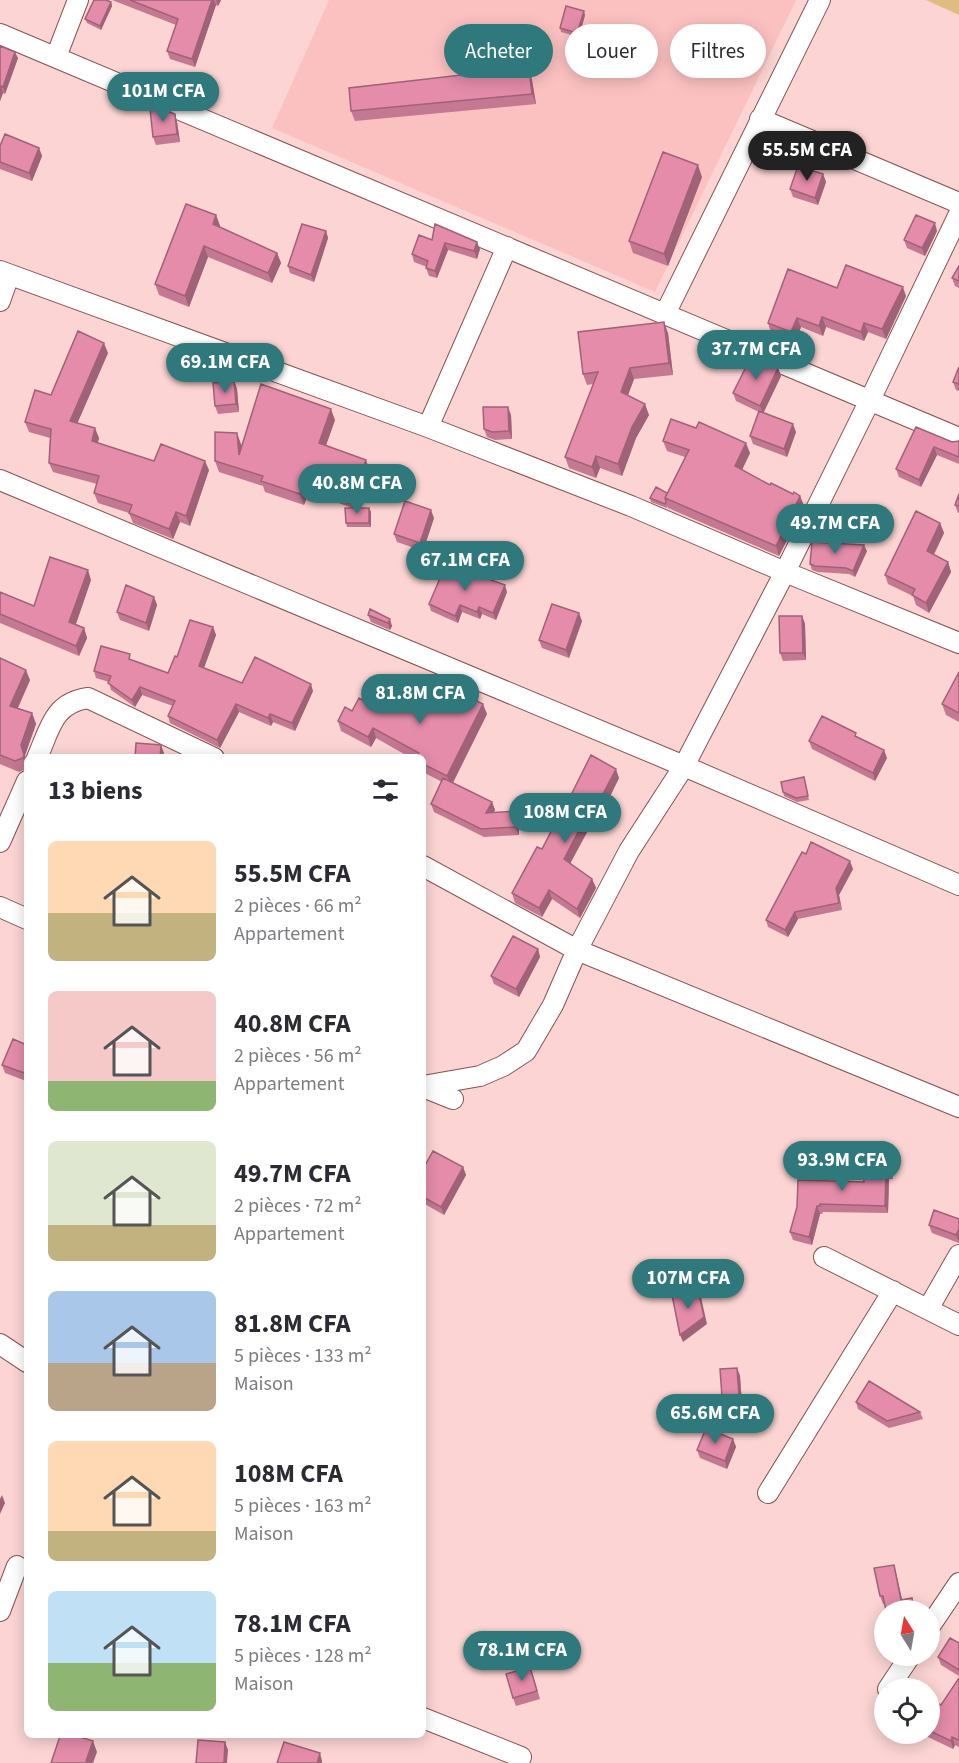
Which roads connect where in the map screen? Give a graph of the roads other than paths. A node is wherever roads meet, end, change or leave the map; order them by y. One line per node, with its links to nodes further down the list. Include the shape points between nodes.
1 (78, 0): 4 (street)
2 (820, 0): 5 (street)
3 (0, 34): 4 (street)
4 (56, 57): 8 (street)
5 (760, 119): 6 (street); 11 (street)
6 (959, 202)
7 (959, 214): 12 (street)
8 (507, 247): 11 (street); 13 (street)
9 (5, 273): 10 (street); 13 (street)
10 (0, 301)
11 (665, 314): 12 (street)
12 (870, 400): 14 (street); 16 (street)
13 (428, 427): 16 (street, via 631,506)
14 (959, 438)
15 (0, 480): 20 (street)
16 (785, 572): 17 (street); 20 (street)
17 (959, 642)
18 (39, 754): 19 (street, via 57,714 74,700 88,698)
19 (206, 754)
20 (684, 766): 24 (street); 27 (street, via 629,851)
21 (24, 788): 22 (street)
22 (0, 842)
23 (426, 868): 27 (street)
24 (959, 885)
25 (0, 907): 26 (street)
26 (24, 918)
27 (577, 950): 28 (street, via 554,1005 526,1051 480,1076); 31 (street)
28 (426, 1085)
29 (426, 1087): 30 (street)
30 (453, 1099)
31 (959, 1107)
32 (959, 1255): 35 (street)
33 (824, 1257): 34 (street)
34 (892, 1291): 35 (street); 39 (street)
35 (928, 1309): 36 (street)
36 (959, 1325)
37 (0, 1344): 38 (street)
38 (24, 1360)
39 (768, 1493)
40 (15, 1566): 42 (street)
41 (959, 1583): 43 (street)
42 (0, 1611)
43 (940, 1611)
44 (426, 1719): 45 (street)
45 (521, 1757)

